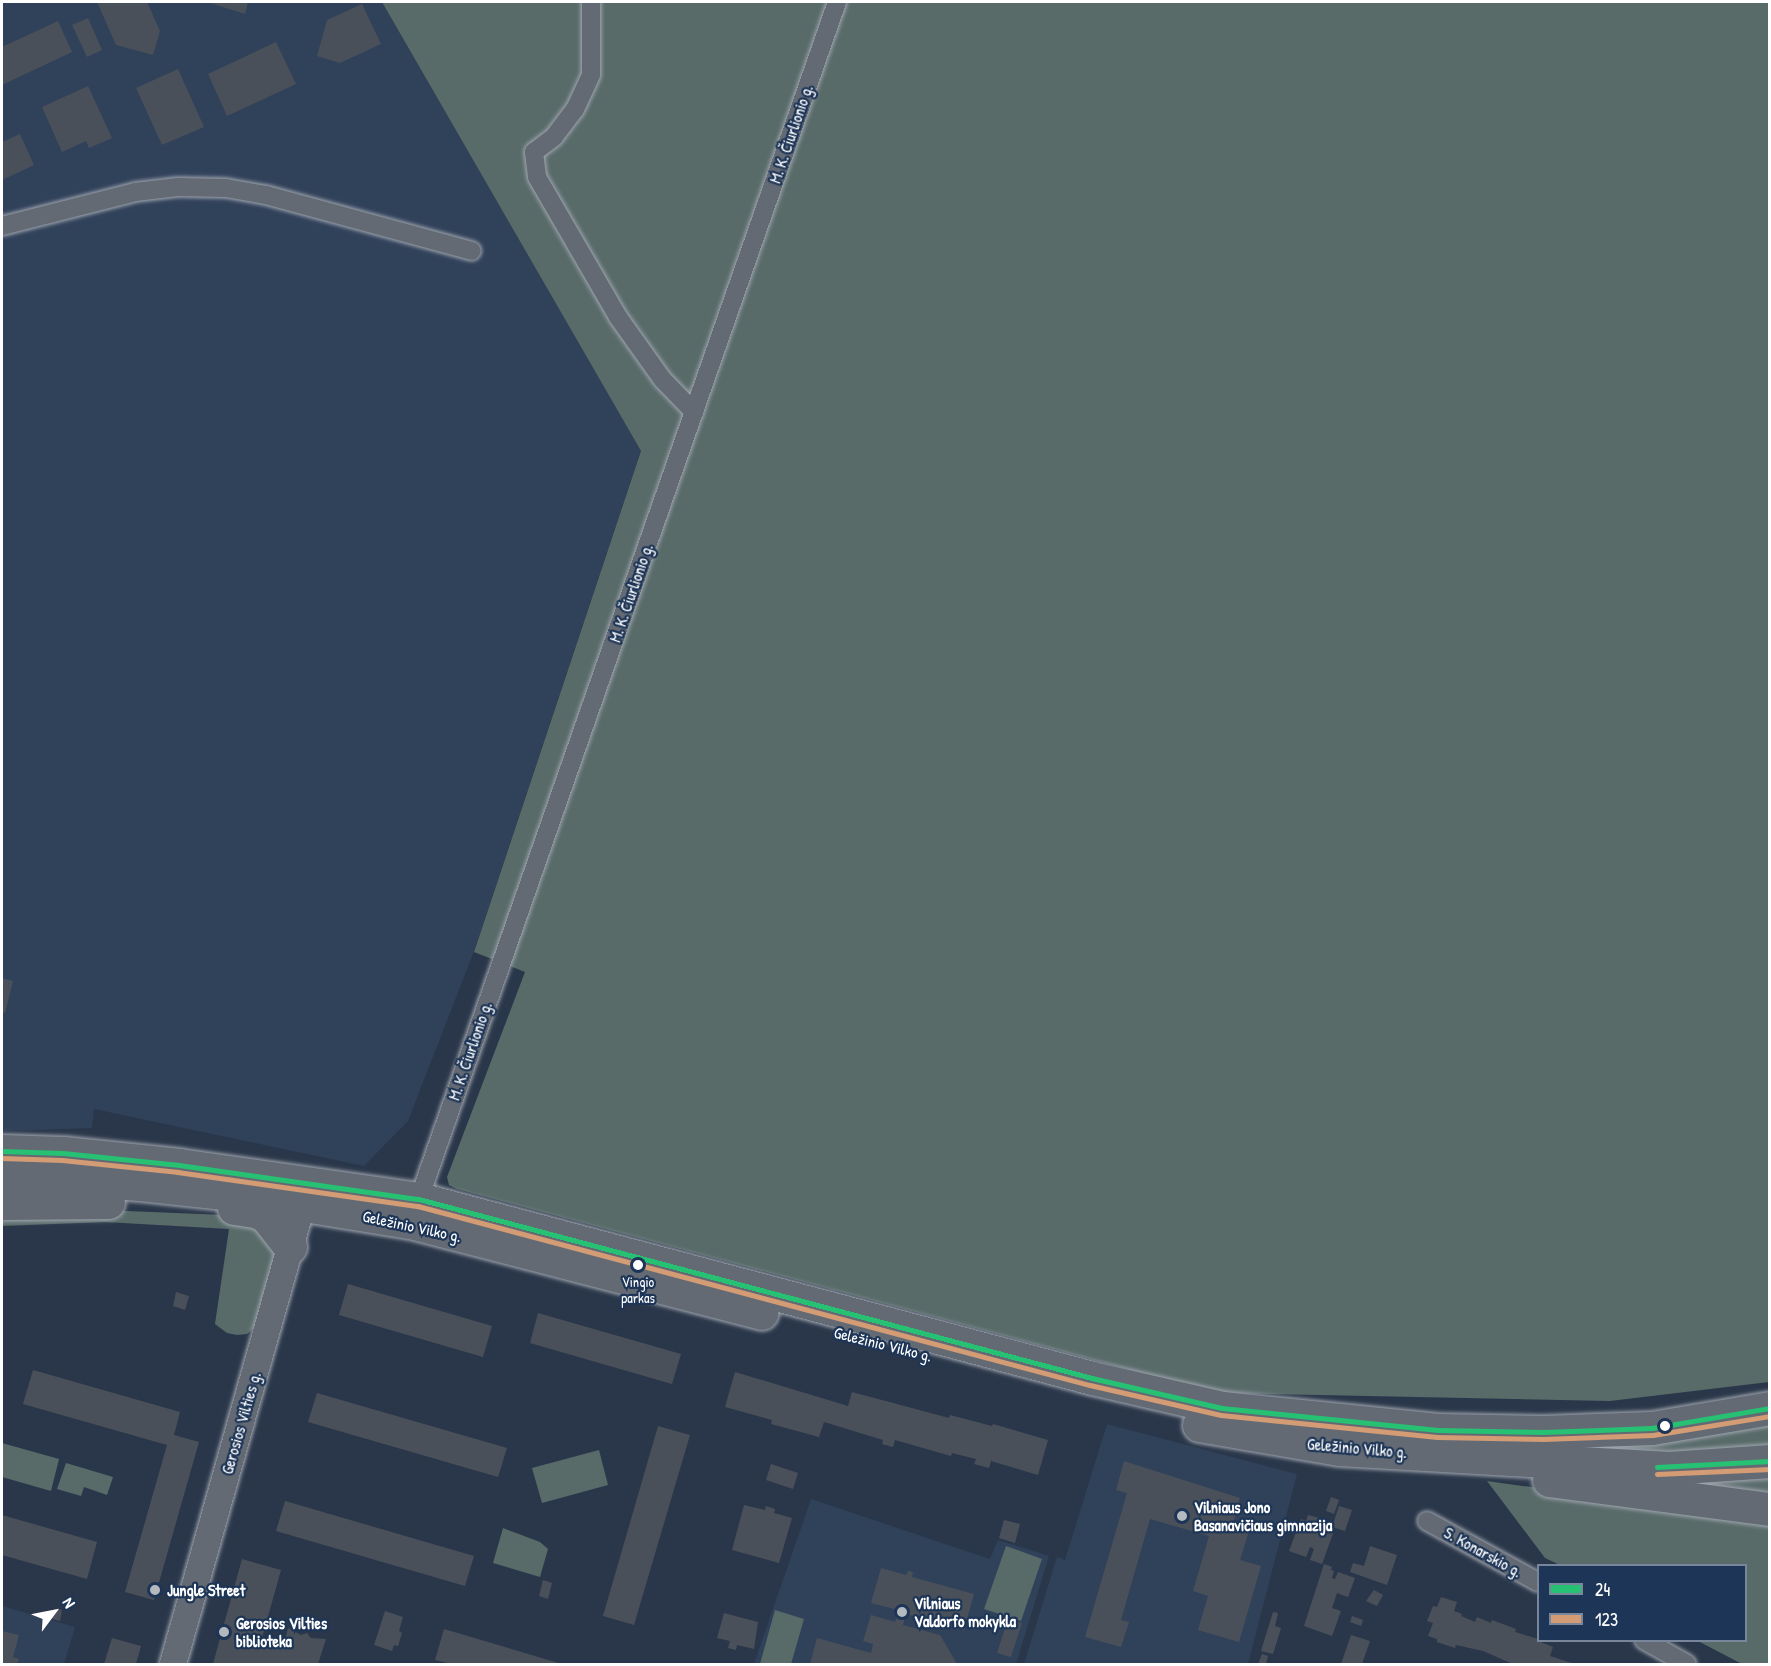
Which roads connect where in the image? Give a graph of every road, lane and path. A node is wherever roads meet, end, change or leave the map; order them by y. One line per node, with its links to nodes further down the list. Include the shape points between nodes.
1 (591, 2): 5 (street, via 591,75 575,109 554,137 534,152 537,177 618,317 663,380)
2 (837, 2): 5 (street, M. K. Čiurlionio g.)
3 (2, 226): 4 (street, via 142,191 226,188 266,195)
4 (472, 251)
5 (694, 412): 9 (street, M. K. Čiurlionio g.)
6 (2, 1151): 10 (highway, Geležinio Vilko g., via 75,1154)
7 (2, 1180): 8 (highway, Geležinio Vilko g., via 54,1178)
8 (140, 1184): 10 (highway, Geležinio Vilko g., via 242,1196); 12 (highway)
9 (422, 1191): 10 (highway, Geležinio Vilko g.); 14 (highway, Geležinio Vilko g., via 1092,1378 1222,1408 1438,1430 1543,1432 1652,1428)
10 (306, 1194): 13 (main road, Gerosios Vilties g.); 15 (highway, Geležinio Vilko g., via 641,1284 1214,1429)
11 (2, 1203): 12 (highway, via 122,1202)
12 (224, 1207): 13 (highway, via 266,1216)
13 (290, 1246): 21 (main road, Gerosios Vilties g.)
14 (1770, 1408)
15 (1339, 1449): 16 (highway, Geležinio Vilko g., via 1669,1468); 17 (highway)
16 (1770, 1461)
17 (1770, 1509)
18 (1427, 1521): 19 (street, S. Konarskio g.)
19 (1537, 1581)
20 (1646, 1642): 22 (street)
21 (173, 1665)
22 (1687, 1665)

